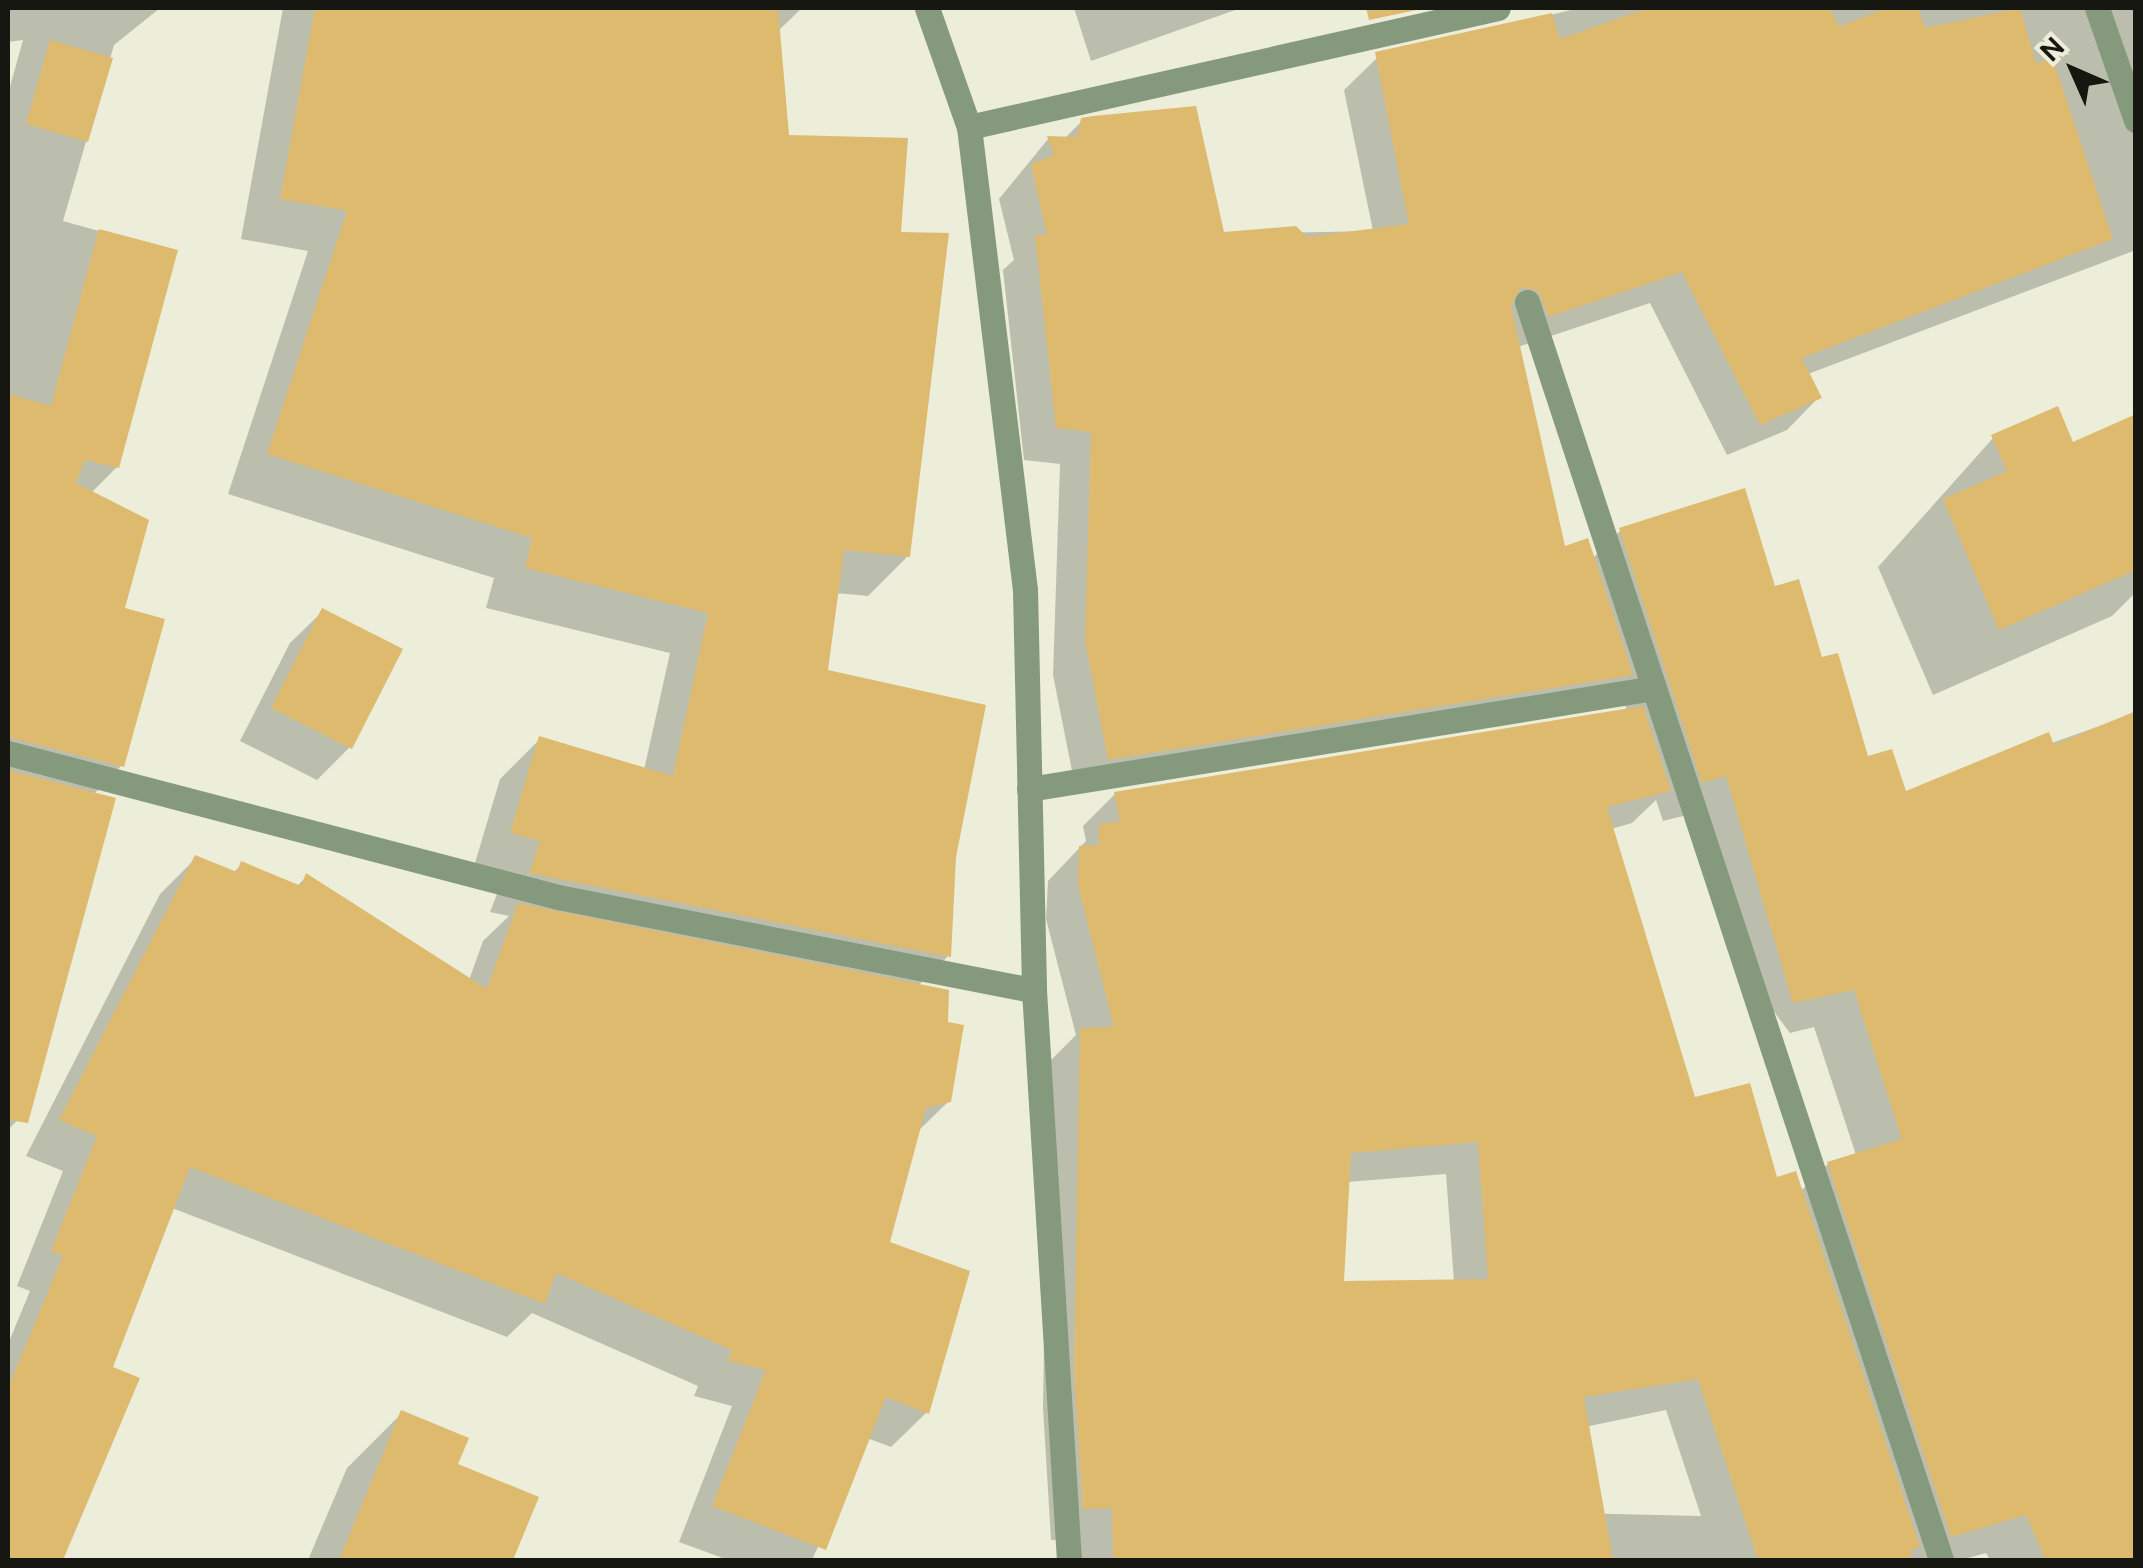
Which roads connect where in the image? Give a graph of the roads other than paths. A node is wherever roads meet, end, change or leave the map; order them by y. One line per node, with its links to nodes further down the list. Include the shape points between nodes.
1 (927, 8): 5 (street)
2 (1498, 8): 5 (street)
3 (2097, 8): 4 (street)
4 (2136, 120)
5 (970, 127): 9 (street, via 1025,590)
6 (1527, 302): 7 (street)
7 (1654, 688): 9 (street); 12 (street)
8 (8, 753): 10 (street, via 558,898)
9 (1029, 789): 10 (street)
10 (1034, 990): 11 (street)
11 (1068, 1560)
12 (1941, 1560)

